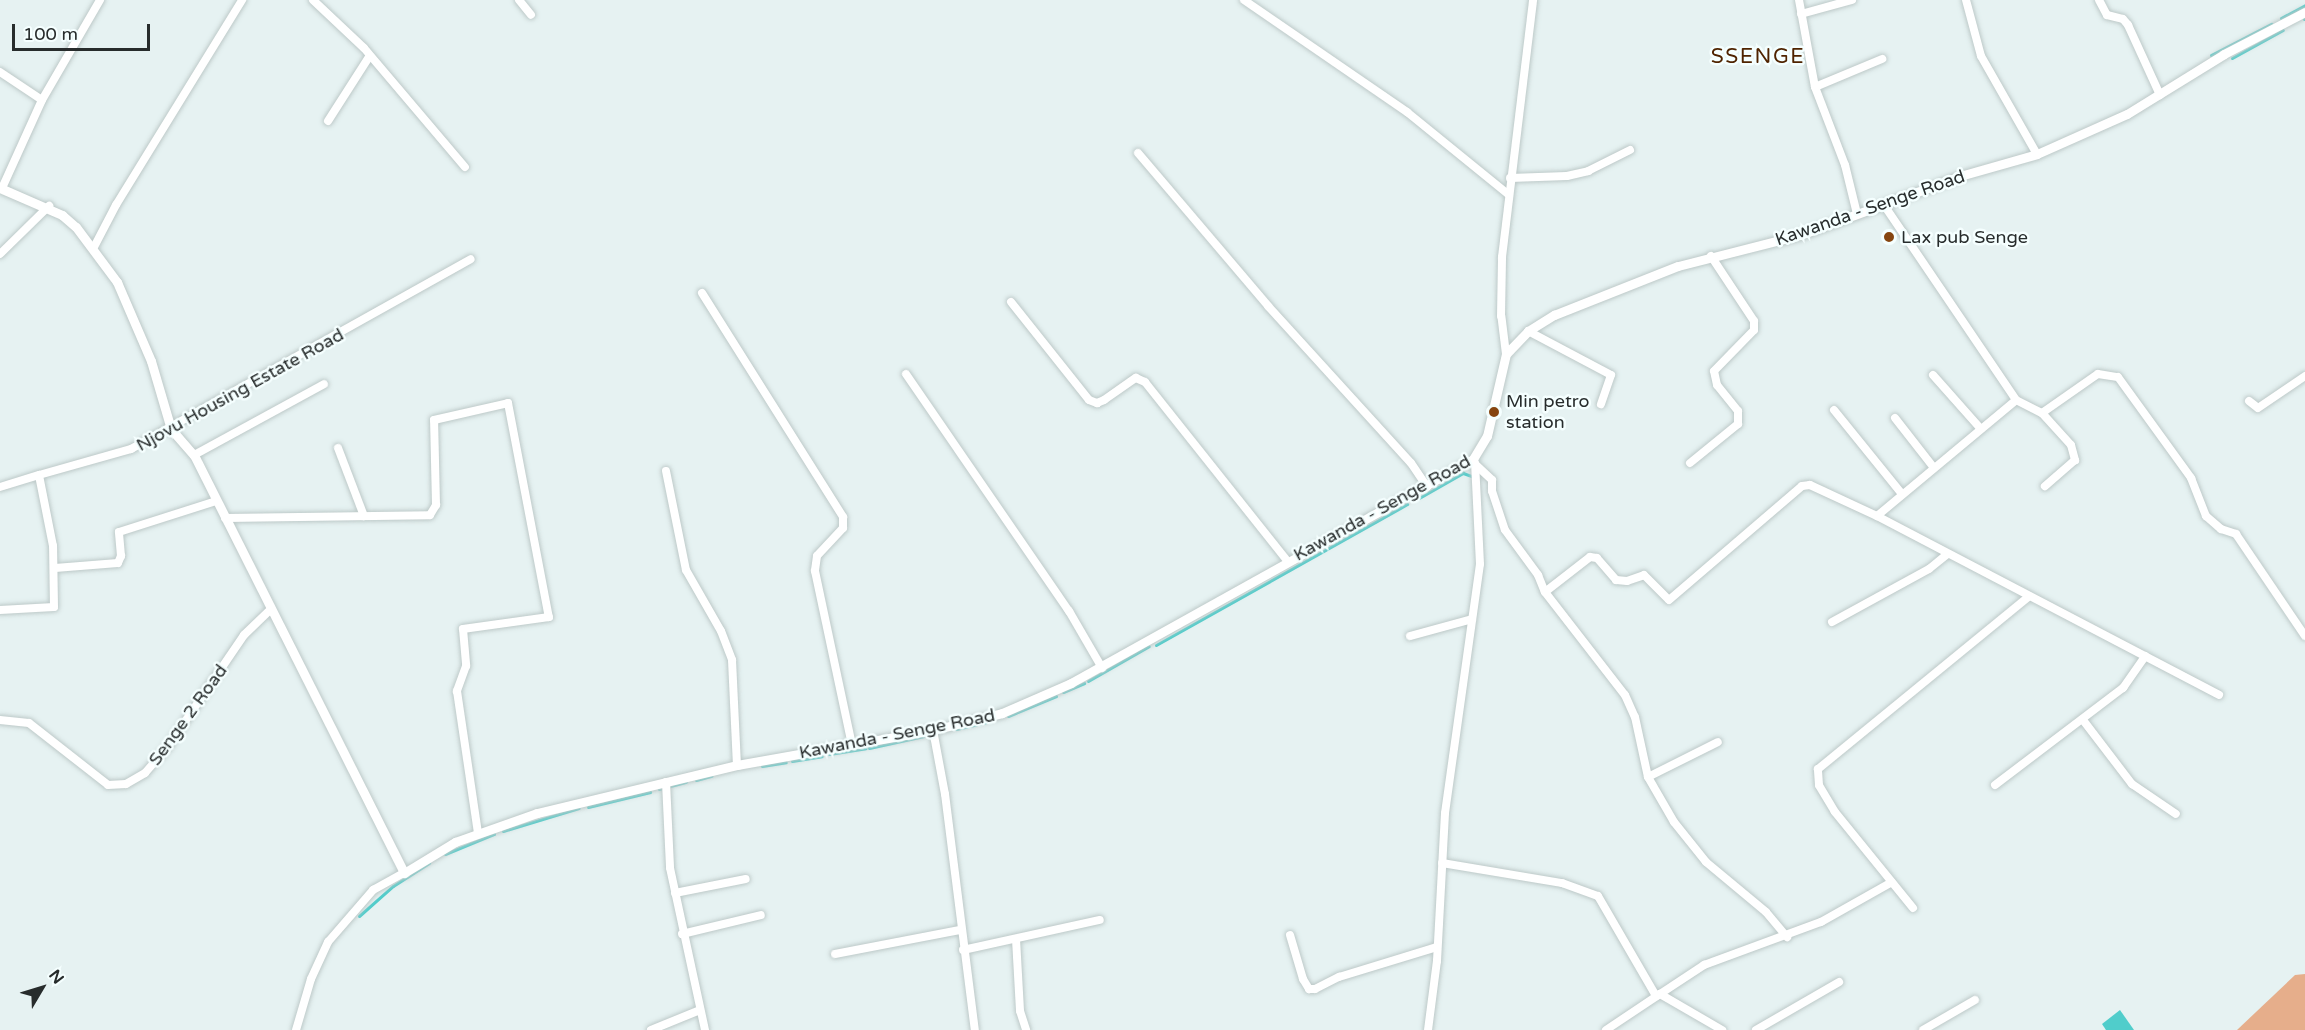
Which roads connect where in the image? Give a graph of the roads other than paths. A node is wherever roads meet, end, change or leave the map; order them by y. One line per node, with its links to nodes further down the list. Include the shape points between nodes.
1 (100, 0): 19 (street)
2 (242, 0): 31 (street)
3 (313, 0): 14 (street)
4 (519, 0): 13 (street)
5 (1244, 0): 27 (street, via 1407,112)
6 (1533, 0): 25 (street)
7 (1799, 0): 12 (street)
8 (1852, 0): 12 (street)
9 (1966, 0): 23 (street, via 1981,56)
10 (2099, 0): 18 (street, via 2108,15 2123,19 2128,25)
11 (2305, 12): 18 (street, Kawanda - Senge Road, via 2224,54)
12 (1801, 14): 17 (street)
13 (531, 15)
14 (369, 57): 20 (street); 24 (street)
15 (1882, 59): 17 (street)
16 (0, 72): 19 (street)
17 (1815, 87): 30 (street, via 1845,165)
18 (2160, 95): 23 (street, Kawanda - Senge Road)
19 (42, 100): 26 (street)
20 (328, 121)
21 (1630, 150): 25 (street, via 1567,176)
22 (1138, 153): 60 (street, via 1268,306 1411,463)
23 (2037, 154): 28 (street, Kawanda - Senge Road, via 1960,176)
24 (465, 167)
25 (1510, 178): 27 (street)
26 (1, 188): 29 (street)
27 (1508, 194): 38 (street, via 1501,304)
28 (1884, 205): 30 (street, Kawanda - Senge Road); 43 (street)
29 (48, 206): 31 (street, via 76,227); 32 (street)
30 (1857, 214): 33 (street, Kawanda - Senge Road, via 1800,235)
31 (93, 249): 49 (street, via 117,282 142,341)
32 (0, 254)
33 (1711, 256): 37 (street, Kawanda - Senge Road, via 1567,308); 54 (street, via 1754,321 1754,330 1714,371 1717,385 1738,411 1738,424)
34 (471, 259): 49 (street, Njovu Housing Estate Road)
35 (702, 293): 84 (street, via 843,517 843,528 818,556 815,571)
36 (1011, 302): 67 (street, via 1089,400 1104,400 1136,378 1145,382)
37 (1528, 331): 38 (street, Kawanda - Senge Road); 45 (street, via 1608,371 1610,381)
38 (1506, 354): 53 (street, Kawanda - Senge Road, via 1486,436)
39 (906, 374): 78 (street, via 1069,611)
40 (1933, 375): 50 (street)
41 (2305, 376): 44 (street, via 2258,408)
42 (324, 384): 52 (street)
43 (2016, 400): 47 (street); 50 (street)
44 (2249, 401)
45 (1601, 404)
46 (1834, 410): 61 (street)
47 (2042, 413): 58 (street, via 2075,454 2071,465); 76 (street, via 2098,374 2118,377 2191,478 2206,516 2221,529 2236,534)
48 (1895, 418): 55 (street)
49 (171, 429): 52 (street); 57 (street, Njovu Housing Estate Road, via 131,449)
50 (1981, 429): 55 (street)
51 (338, 448): 63 (street)
52 (194, 455): 62 (street)
53 (1475, 462): 60 (street, Kawanda - Senge Road); 69 (street, via 1489,473 1505,530 1538,575); 73 (street, via 1480,564)
54 (1690, 463)
55 (1934, 468): 61 (street)
56 (666, 471): 85 (street, via 686,570 722,631 732,660)
57 (39, 475): 59 (street, Njovu Housing Estate Road); 68 (street)
58 (2045, 486)
59 (0, 487)
60 (1427, 487): 67 (street, Kawanda - Senge Road)
61 (1902, 495): 64 (street)
62 (216, 501): 65 (street); 68 (street, via 118,532 118,563)
63 (363, 516): 65 (street); 90 (street, via 433,514 434,420 508,404 549,617 463,629 466,666 457,691)
64 (1876, 516): 66 (street); 69 (street, via 1818,488 1802,486 1669,600 1644,575 1616,580 1597,558 1582,561)
65 (225, 518): 71 (street)
66 (1946, 555): 70 (street); 74 (street, via 1929,569)
67 (1288, 562): 78 (street, Kawanda - Senge Road)
68 (55, 568): 72 (street, via 57,593 53,609)
69 (1545, 592): 86 (street, via 1625,695 1635,717)
70 (2028, 597): 77 (street); 94 (street, via 1818,769 1818,785 1835,812)
71 (271, 609): 80 (street, Senge 2 Road, via 244,635 167,748 145,773 126,784 108,785 29,723); 92 (street)
72 (0, 610)
73 (1472, 619): 75 (street); 91 (street)
74 (1832, 622)
75 (1410, 636)
76 (2305, 636)
77 (2145, 656): 79 (street); 81 (street, via 2123,688)
78 (1102, 668): 82 (street, Kawanda - Senge Road, via 1002,713)
79 (2219, 695)
80 (0, 720)
81 (2083, 720): 88 (street); 89 (street, via 2132,784)
82 (933, 730): 84 (street, Kawanda - Senge Road); 99 (street, via 945,794)
83 (1718, 742): 86 (street)
84 (852, 745): 85 (street, Kawanda - Senge Road)
85 (737, 765): 87 (street, Kawanda - Senge Road)
86 (1648, 777): 102 (street, via 1674,822 1706,862 1766,912)
87 (666, 782): 90 (street, Kawanda - Senge Road, via 537,813); 95 (street)
88 (1995, 784)
89 (2175, 814)
90 (478, 833): 92 (street, Kawanda - Senge Road)
91 (1442, 863): 104 (street); 108 (street, via 1562,883 1598,896)
92 (404, 873): 111 (street, via 373,890 328,942 311,978)
93 (746, 879): 95 (street)
94 (1892, 882): 96 (street); 102 (street, via 1846,911)
95 (675, 893): 100 (street)
96 (1913, 908)
97 (761, 915): 100 (street)
98 (1100, 920): 103 (street)
99 (960, 930): 105 (street); 106 (street)
100 (682, 934): 110 (street)
101 (1290, 935): 104 (street, via 1309,989)
102 (1787, 937): 108 (street, via 1704,965)
103 (1016, 939): 105 (street); 115 (street, via 1020,1011)
104 (1437, 947): 116 (street)
105 (963, 950): 114 (street)
106 (835, 954)
107 (1839, 982): 119 (street)
108 (1658, 995): 117 (street); 118 (street)
109 (1975, 1000): 120 (street)
110 (700, 1010): 112 (street); 113 (street)
111 (296, 1030)
112 (651, 1030)
113 (705, 1030)
114 (975, 1030)
115 (1026, 1030)
116 (1428, 1030)
117 (1606, 1030)
118 (1722, 1030)
119 (1756, 1030)
120 (1923, 1030)

